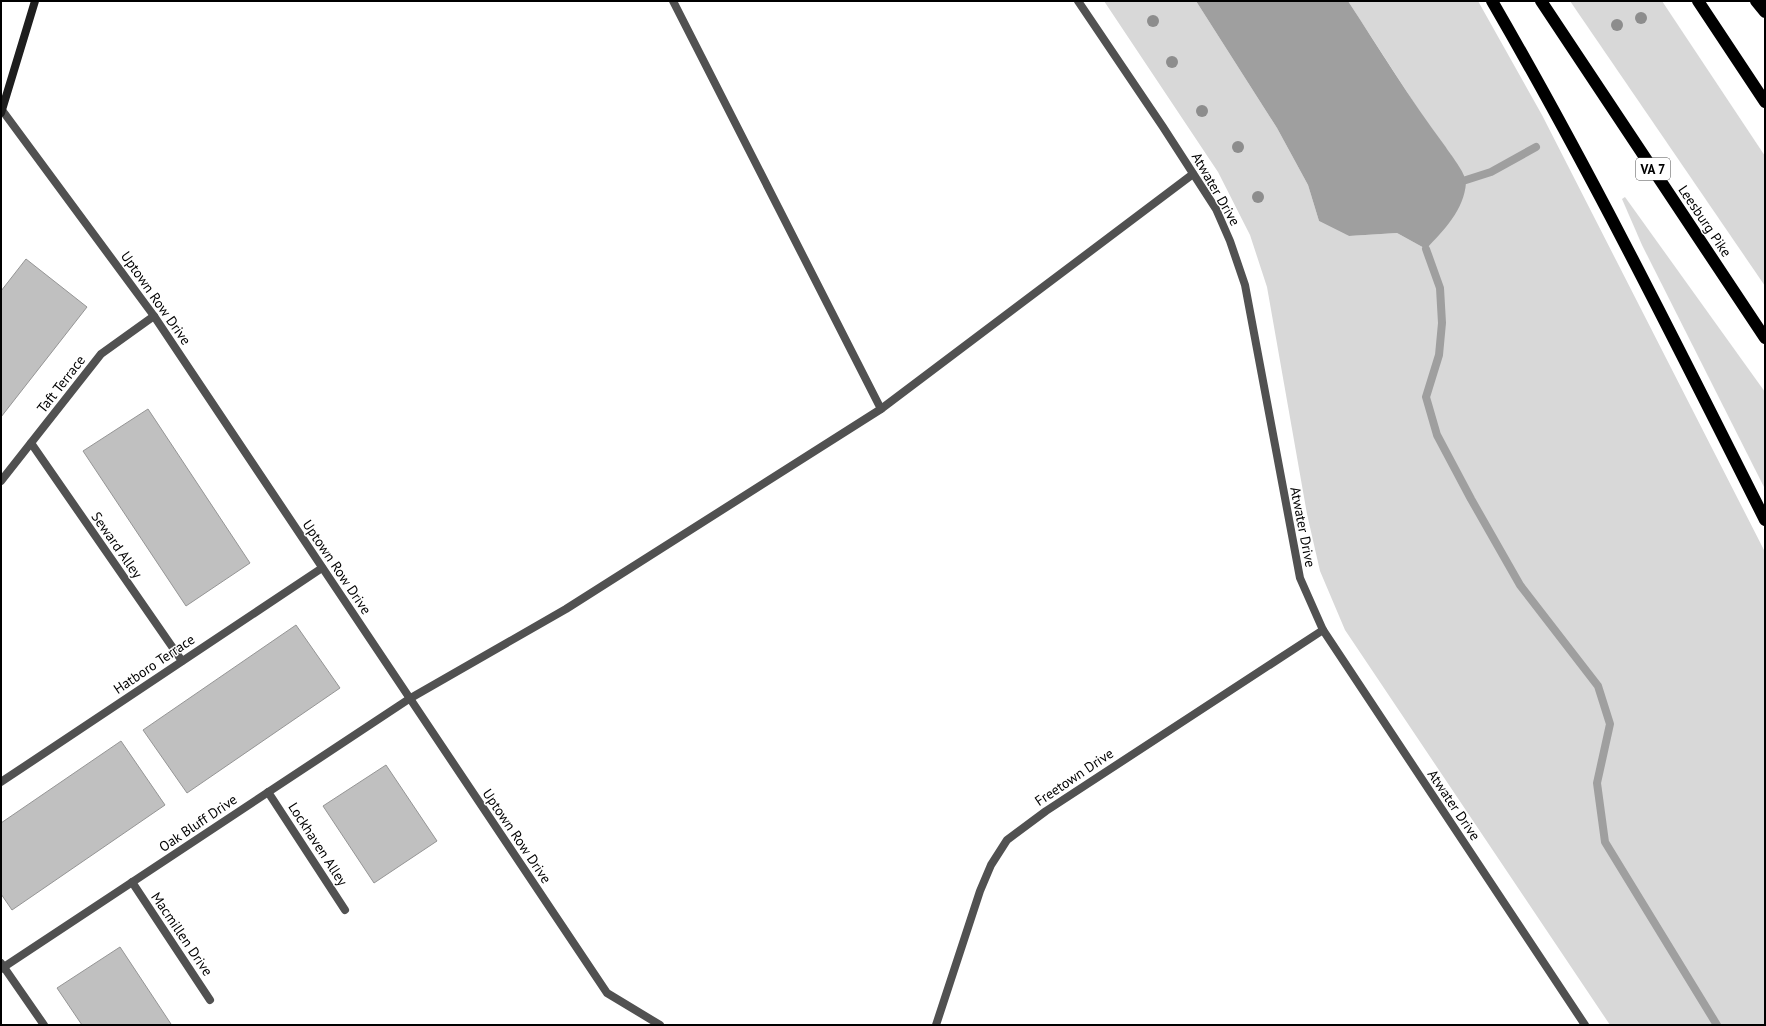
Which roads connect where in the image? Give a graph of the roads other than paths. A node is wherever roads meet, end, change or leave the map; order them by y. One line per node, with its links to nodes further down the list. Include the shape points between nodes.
1 (35, 1): 10 (street)
2 (673, 1): 14 (street)
3 (1078, 1): 11 (street, Atwater Drive)
4 (1492, 1): 17 (highway, via 1619,232)
5 (1541, 1): 13 (highway, Leesburg Pike / VA 7)
6 (1698, 1): 9 (highway)
7 (1756, 1): 8 (highway)
8 (1765, 12)
9 (1765, 102)
10 (2, 112): 12 (street, Uptown Row Drive)
11 (1193, 174): 14 (street, Oak Bluff Drive); 19 (street, Atwater Drive, via 1216,209 1245,285 1300,578)
12 (154, 316): 15 (street, Taft Terrace, via 101,354); 18 (street, Uptown Row Drive)
13 (1765, 338)
14 (881, 409): 21 (street, Oak Bluff Drive, via 566,609)
15 (32, 443): 16 (street, Taft Terrace); 20 (street, Seward Alley)
16 (1, 481)
17 (1765, 520)
18 (322, 568): 20 (street, Hatboro Terrace); 21 (street, Uptown Row Drive)
19 (1323, 630): 30 (street, Freetown Drive, via 1046,811 1007,840 991,865 980,892); 31 (street, Atwater Drive)
20 (182, 662): 22 (street, Hatboro Terrace)
21 (409, 699): 23 (street, Oak Bluff Drive); 29 (street, Uptown Row Drive, via 607,993)
22 (1, 782)
23 (268, 792): 24 (street, Oak Bluff Drive); 25 (street, Lockhaven Alley)
24 (132, 882): 26 (street, Oak Bluff Drive); 27 (street, Macmillen Drive)
25 (345, 910)
26 (2, 966): 28 (street)
27 (210, 1000)
28 (44, 1025)
29 (660, 1025)
30 (936, 1025)
31 (1585, 1025)

